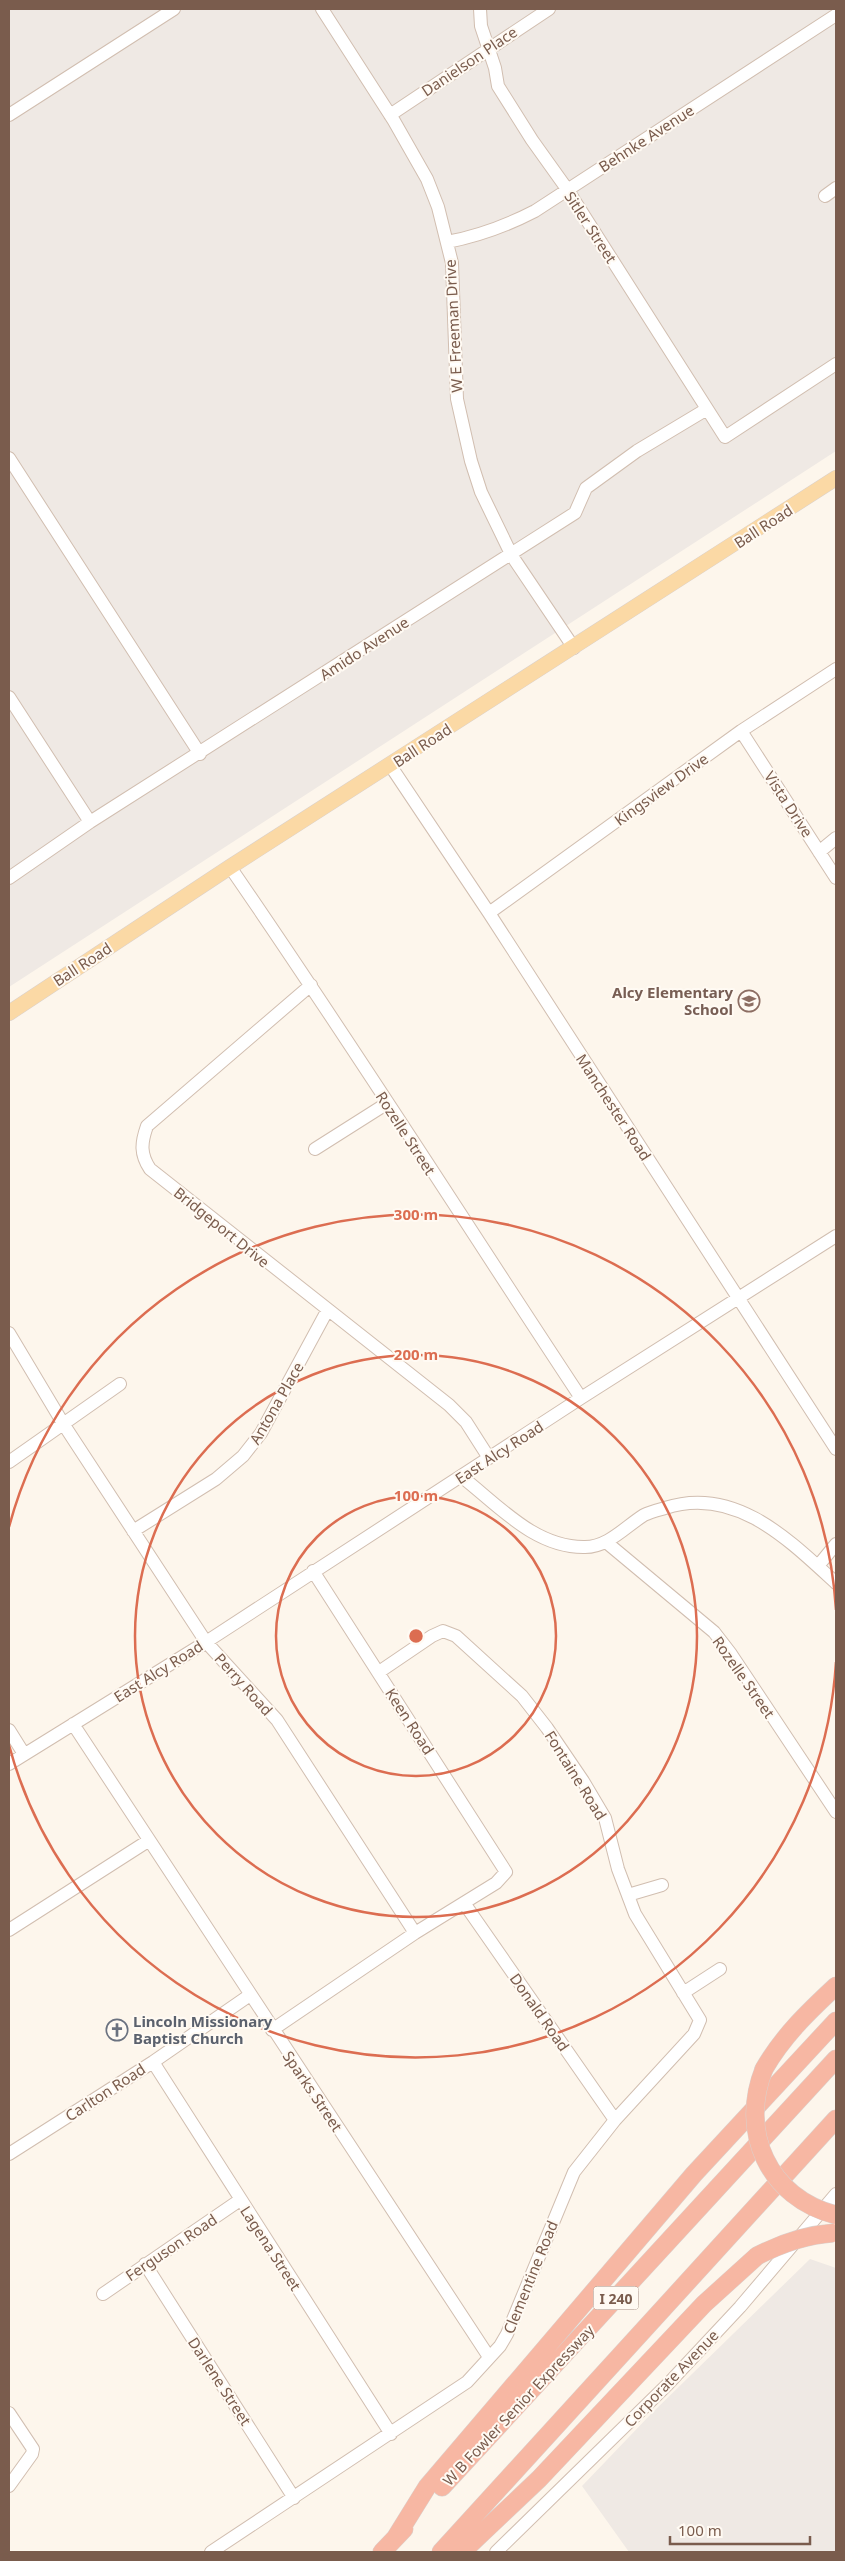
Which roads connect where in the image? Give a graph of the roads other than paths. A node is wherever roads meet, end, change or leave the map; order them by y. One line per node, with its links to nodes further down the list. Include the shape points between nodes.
1 (174, 9): 7 (street)
2 (322, 9): 8 (street, W E Freeman Drive)
3 (480, 9): 6 (street, Sitler Street)
4 (549, 9): 6 (street, Danielson Place)
5 (836, 15): 10 (street, Behnke Avenue)
6 (488, 48): 8 (street, Danielson Place); 10 (street, Sitler Street, via 498,86)
7 (9, 115)
8 (390, 115): 12 (street, W E Freeman Drive, via 427,179)
9 (836, 188): 11 (street)
10 (567, 189): 12 (street, Behnke Avenue, via 504,227 476,237); 14 (street, Sitler Street)
11 (825, 196)
12 (447, 242): 17 (street, W E Freeman Drive, via 454,294 457,399 461,422 481,492)
13 (836, 364): 14 (street, Sitler Street, via 725,437)
14 (707, 409): 17 (street, Amido Avenue, via 636,451 581,496 575,513)
15 (9, 458): 22 (street)
16 (836, 478): 18 (main road, Ball Road)
17 (512, 556): 18 (street, W E Freeman Drive); 22 (street, Amido Avenue)
18 (574, 648): 23 (main road, Ball Road)
19 (836, 669): 21 (street, Kingsview Drive)
20 (9, 697): 24 (street)
21 (741, 731): 26 (street, Vista Drive); 30 (street, Kingsview Drive)
22 (200, 754): 24 (street, Amido Avenue)
23 (390, 765): 27 (main road, Ball Road); 30 (street, Manchester Road)
24 (90, 822): 28 (street, Amido Avenue)
25 (836, 838): 26 (street)
26 (819, 852): 29 (street, Vista Drive)
27 (230, 867): 31 (street, Rozelle Street); 32 (main road, Ball Road)
28 (9, 878)
29 (836, 878)
30 (489, 913): 36 (street, Manchester Road)
31 (311, 985): 33 (street, Rozelle Street); 37 (street, Bridgeport Drive, via 147,1126 142,1140 143,1157 150,1169)
32 (9, 1012)
33 (386, 1104): 34 (street); 40 (street, Rozelle Street)
34 (315, 1148)
35 (836, 1236): 36 (street, East Alcy Road)
36 (738, 1299): 40 (street, East Alcy Road); 42 (street, Manchester Road)
37 (327, 1311): 43 (street, Bridgeport Drive, via 449,1405 466,1422); 46 (street, Antona Place, via 262,1433 243,1456 216,1479)
38 (9, 1333): 41 (street, Perry Road)
39 (120, 1384): 41 (street)
40 (581, 1398): 43 (street, East Alcy Road)
41 (64, 1424): 44 (street); 46 (street, Perry Road)
42 (836, 1449)
43 (489, 1458): 45 (street, East Alcy Road)
44 (9, 1462)
45 (462, 1477): 47 (street, via 537,1537 586,1548); 50 (street, East Alcy Road)
46 (133, 1530): 52 (street, Perry Road)
47 (606, 1542): 49 (street, via 646,1514 681,1502 713,1502 746,1512 766,1523); 58 (street, Rozelle Street, via 714,1632)
48 (836, 1544): 49 (street)
49 (818, 1566): 51 (street)
50 (313, 1571): 52 (street, East Alcy Road); 53 (street, Keen Road)
51 (836, 1583)
52 (206, 1642): 54 (street, East Alcy Road); 64 (street, Perry Road, via 277,1720)
53 (379, 1672): 61 (street, Fontaine Road, via 432,1636 443,1631 456,1636 522,1696 583,1780 605,1818); 62 (street, Keen Road, via 506,1872)
54 (73, 1724): 56 (street, East Alcy Road); 59 (street, Sparks Street)
55 (9, 1730): 56 (street)
56 (24, 1754): 57 (street, East Alcy Road)
57 (9, 1764)
58 (836, 1812)
59 (148, 1841): 63 (street); 68 (street, Sparks Street)
60 (662, 1885): 61 (street)
61 (628, 1895): 67 (street, Fontaine Road, via 635,1914)
62 (464, 1903): 64 (street); 75 (street, Donald Road)
63 (9, 1930)
64 (415, 1933): 71 (street)
65 (720, 1969): 67 (street)
66 (836, 1986): 79 (highway, bridge, via 796,2023 776,2048 764,2069 755,2097 754,2115 759,2146 778,2180 814,2206)
67 (683, 1993): 69 (street, Fontaine Road)
68 (250, 1995): 71 (street, Sparks Street); 73 (street, Carlton Road)
69 (700, 2020): 75 (street, Clementine Road, via 694,2034)
70 (836, 2021): 88 (highway, via 694,2174 427,2487)
71 (272, 2030): 83 (street, Sparks Street)
72 (836, 2059): 88 (highway, W B Fowler Senior Expressway / I 240)
73 (153, 2062): 76 (street, Carlton Road); 78 (street, Lagena Street)
74 (836, 2119): 91 (highway, I 240)
75 (615, 2120): 83 (street, Clementine Road, via 574,2172 507,2334)
76 (9, 2154)
77 (836, 2194): 93 (street, Corporate Avenue, via 740,2307 668,2384)
78 (240, 2200): 81 (street, Ferguson Road); 85 (street, Lagena Street)
79 (836, 2215)
80 (835, 2233): 92 (highway, bridge, via 788,2241 757,2256 704,2304 545,2472)
81 (145, 2264): 82 (street, Ferguson Road); 87 (street, Darlene Street)
82 (103, 2294)
83 (489, 2357): 85 (street, Clementine Road, via 467,2382)
84 (9, 2412): 86 (street, via 33,2448)
85 (391, 2434): 87 (street, Clementine Road)
86 (9, 2486)
87 (294, 2498): 89 (street, Clementine Road)
88 (396, 2537): 90 (highway, W B Fowler Senior Expressway / I 240)
89 (211, 2552)
90 (382, 2552)
91 (441, 2552)
92 (462, 2552)
93 (496, 2552)

